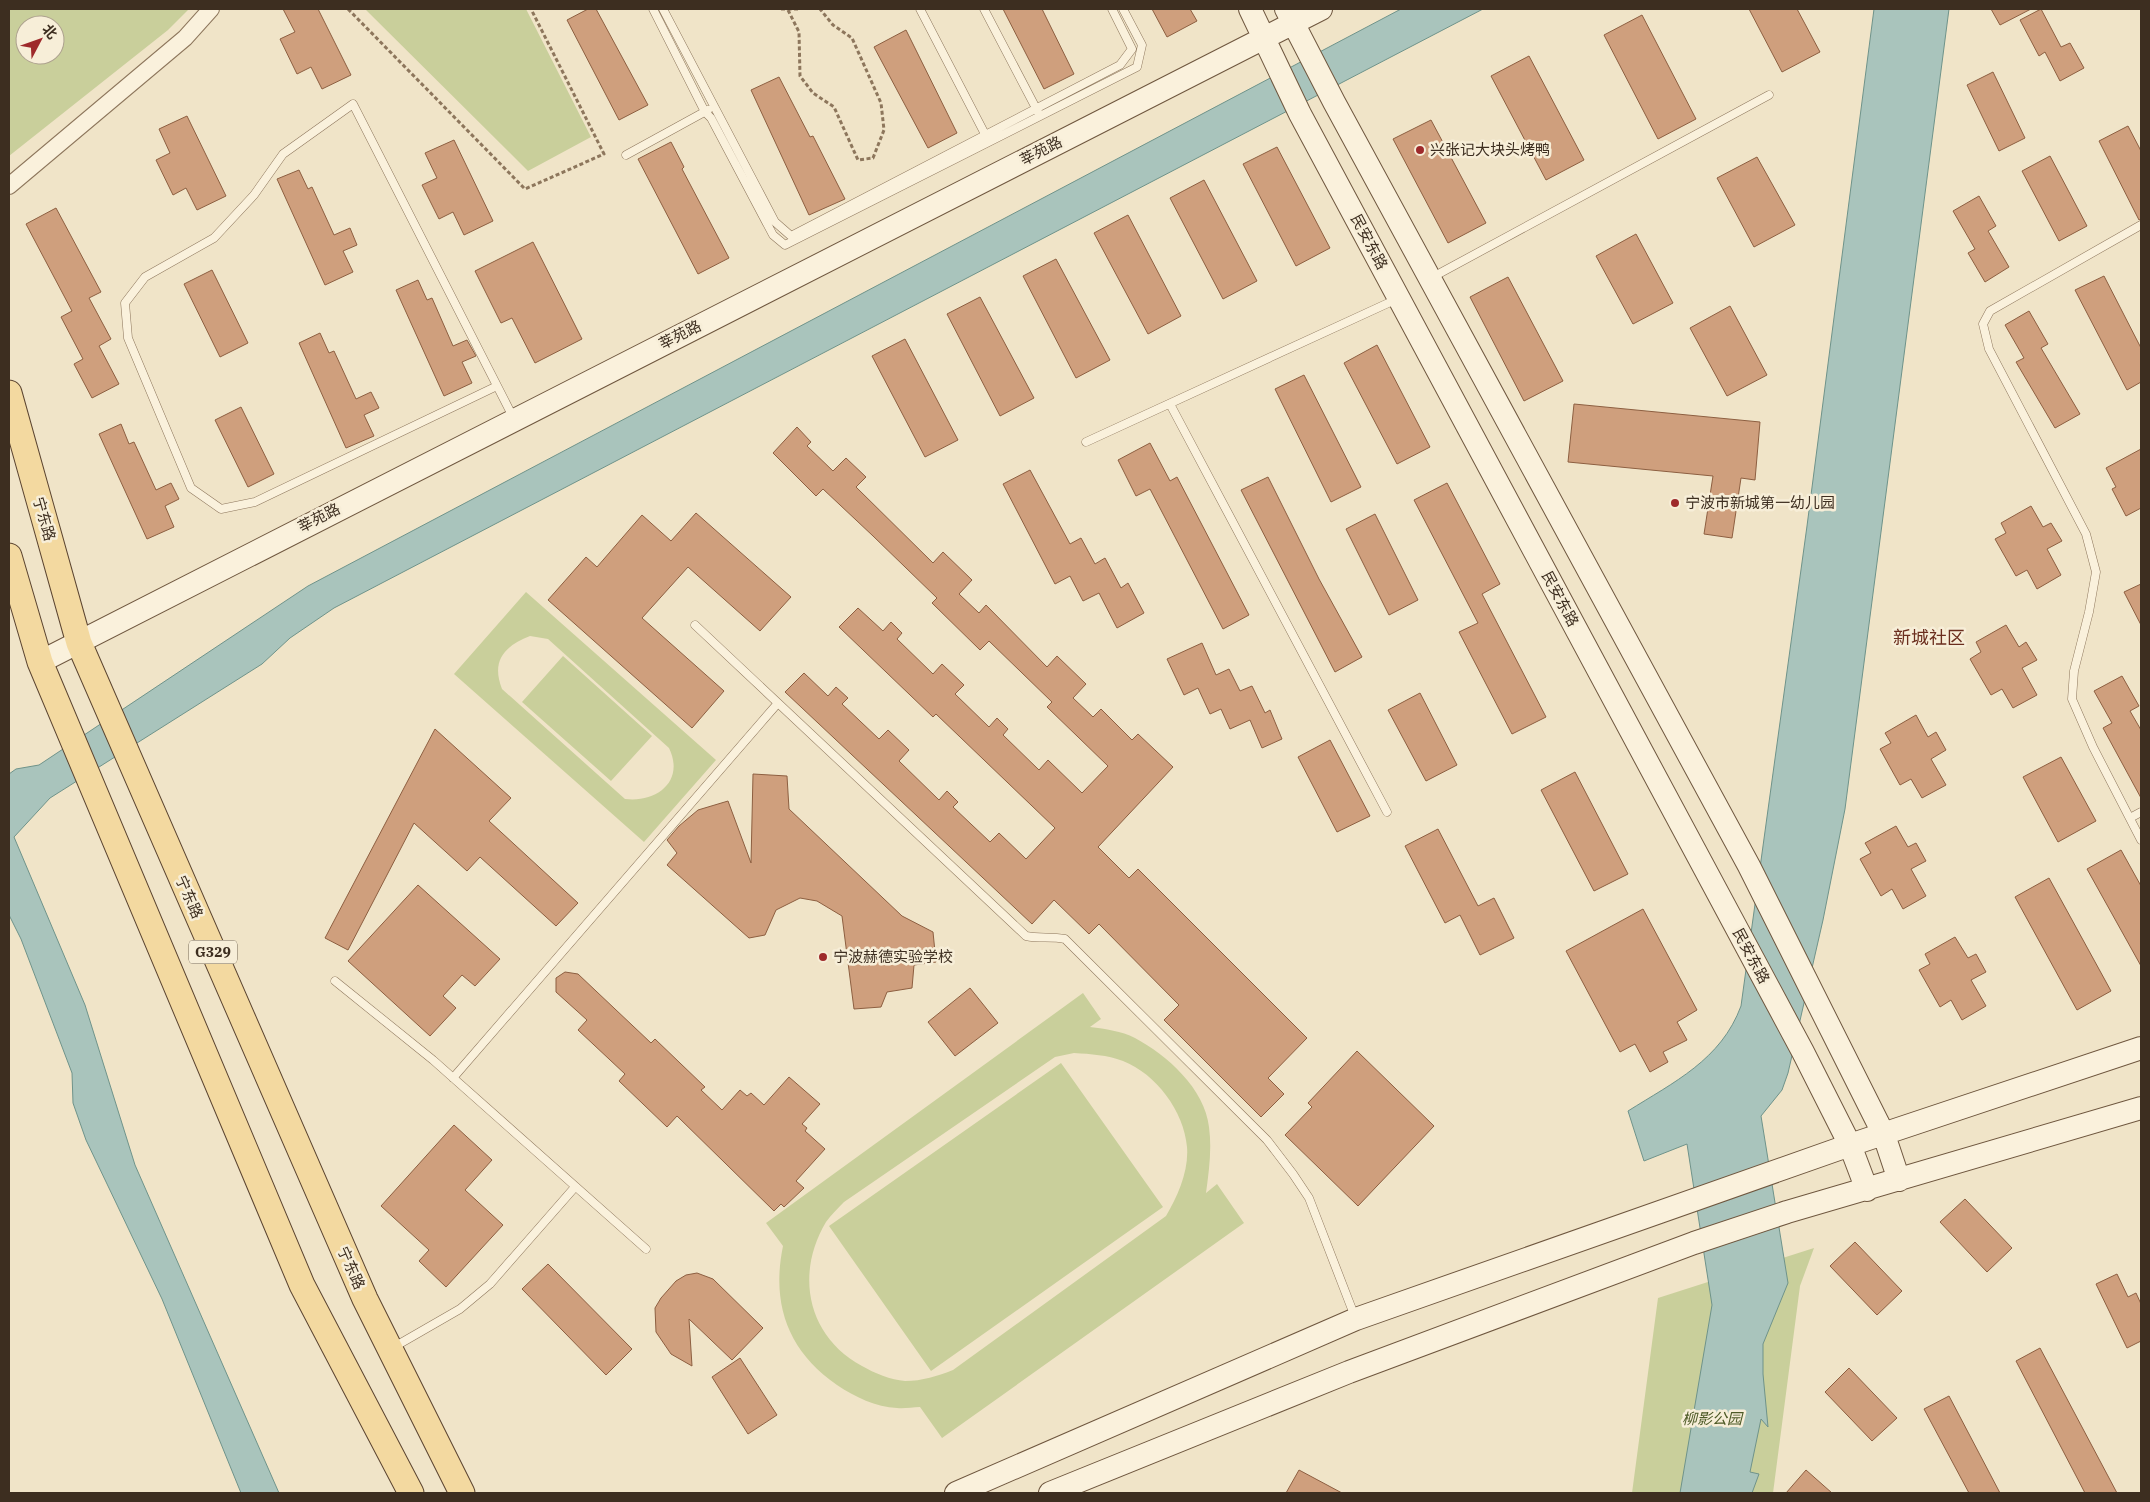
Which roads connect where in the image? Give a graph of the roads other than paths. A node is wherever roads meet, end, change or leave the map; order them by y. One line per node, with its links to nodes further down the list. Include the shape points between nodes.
1 (211, 9): 18 (street, via 185,38)
2 (653, 9): 14 (lane)
3 (663, 9): 13 (lane)
4 (920, 9): 16 (lane)
5 (984, 9): 15 (lane)
6 (1112, 9): 15 (lane, via 1132,49 1120,65)
7 (1123, 9): 15 (lane, via 1142,46 1137,67)
8 (1250, 9): 11 (main road, 民安东路)
9 (1321, 9): 10 (main road, 莘苑路)
10 (1290, 16): 11 (main road, 莘苑路); 20 (main road)
11 (1264, 38): 21 (main road, 民安东路, via 1300,114); 25 (main road, 莘苑路)
12 (1769, 95): 20 (lane)
13 (714, 108): 14 (lane); 16 (lane, via 774,222 790,236)
14 (705, 112): 16 (lane, via 772,235 785,245); 17 (lane)
15 (1038, 112): 16 (lane)
16 (987, 139)
17 (626, 155)
18 (9, 186)
19 (2141, 225): 34 (lane, via 1990,311 1983,324 1989,349 2086,534 2096,572 2074,671 2072,699)
20 (1430, 279): 40 (main road, via 1748,866)
21 (1399, 298): 24 (lane); 41 (main road, 民安东路)
22 (497, 386): 22 (lane, via 353,104 283,154 254,195 214,238 145,277 125,303 128,338 190,488 221,508 255,502); 25 (lane)
23 (9, 393): 29 (main road, 宁东路 / G329)
24 (1170, 404): 26 (lane); 32 (lane)
25 (514, 419): 29 (main road, 莘苑路)
26 (1086, 442)
27 (9, 556): 30 (main road, G329)
28 (695, 625): 31 (lane)
29 (79, 643): 30 (main road, 莘苑路); 47 (main road, 宁东路 / G329)
30 (40, 662): 48 (main road, G329, via 302,1285)
31 (778, 703): 38 (lane); 46 (lane, via 1026,936 1038,939 1052,936 1065,940 1267,1140 1310,1198)
32 (1387, 812)
33 (2141, 812): 34 (lane)
34 (2130, 818): 35 (lane)
35 (2141, 840)
36 (334, 981): 38 (lane)
37 (2141, 1048): 40 (main road)
38 (453, 1078): 43 (lane)
39 (2141, 1108): 42 (main road)
40 (1884, 1135): 41 (main road); 42 (main road)
41 (1850, 1145): 44 (main road, 民安东路); 46 (main road)
42 (1899, 1180): 44 (main road)
43 (575, 1187): 45 (lane); 47 (lane, via 490,1284 460,1309)
44 (1867, 1190): 51 (main road, via 1694,1243 1349,1372)
45 (646, 1249)
46 (1356, 1319): 50 (main road)
47 (390, 1350): 49 (main road, 宁东路 / G329)
48 (411, 1493)
49 (462, 1493)
50 (956, 1493)
51 (1050, 1493)

